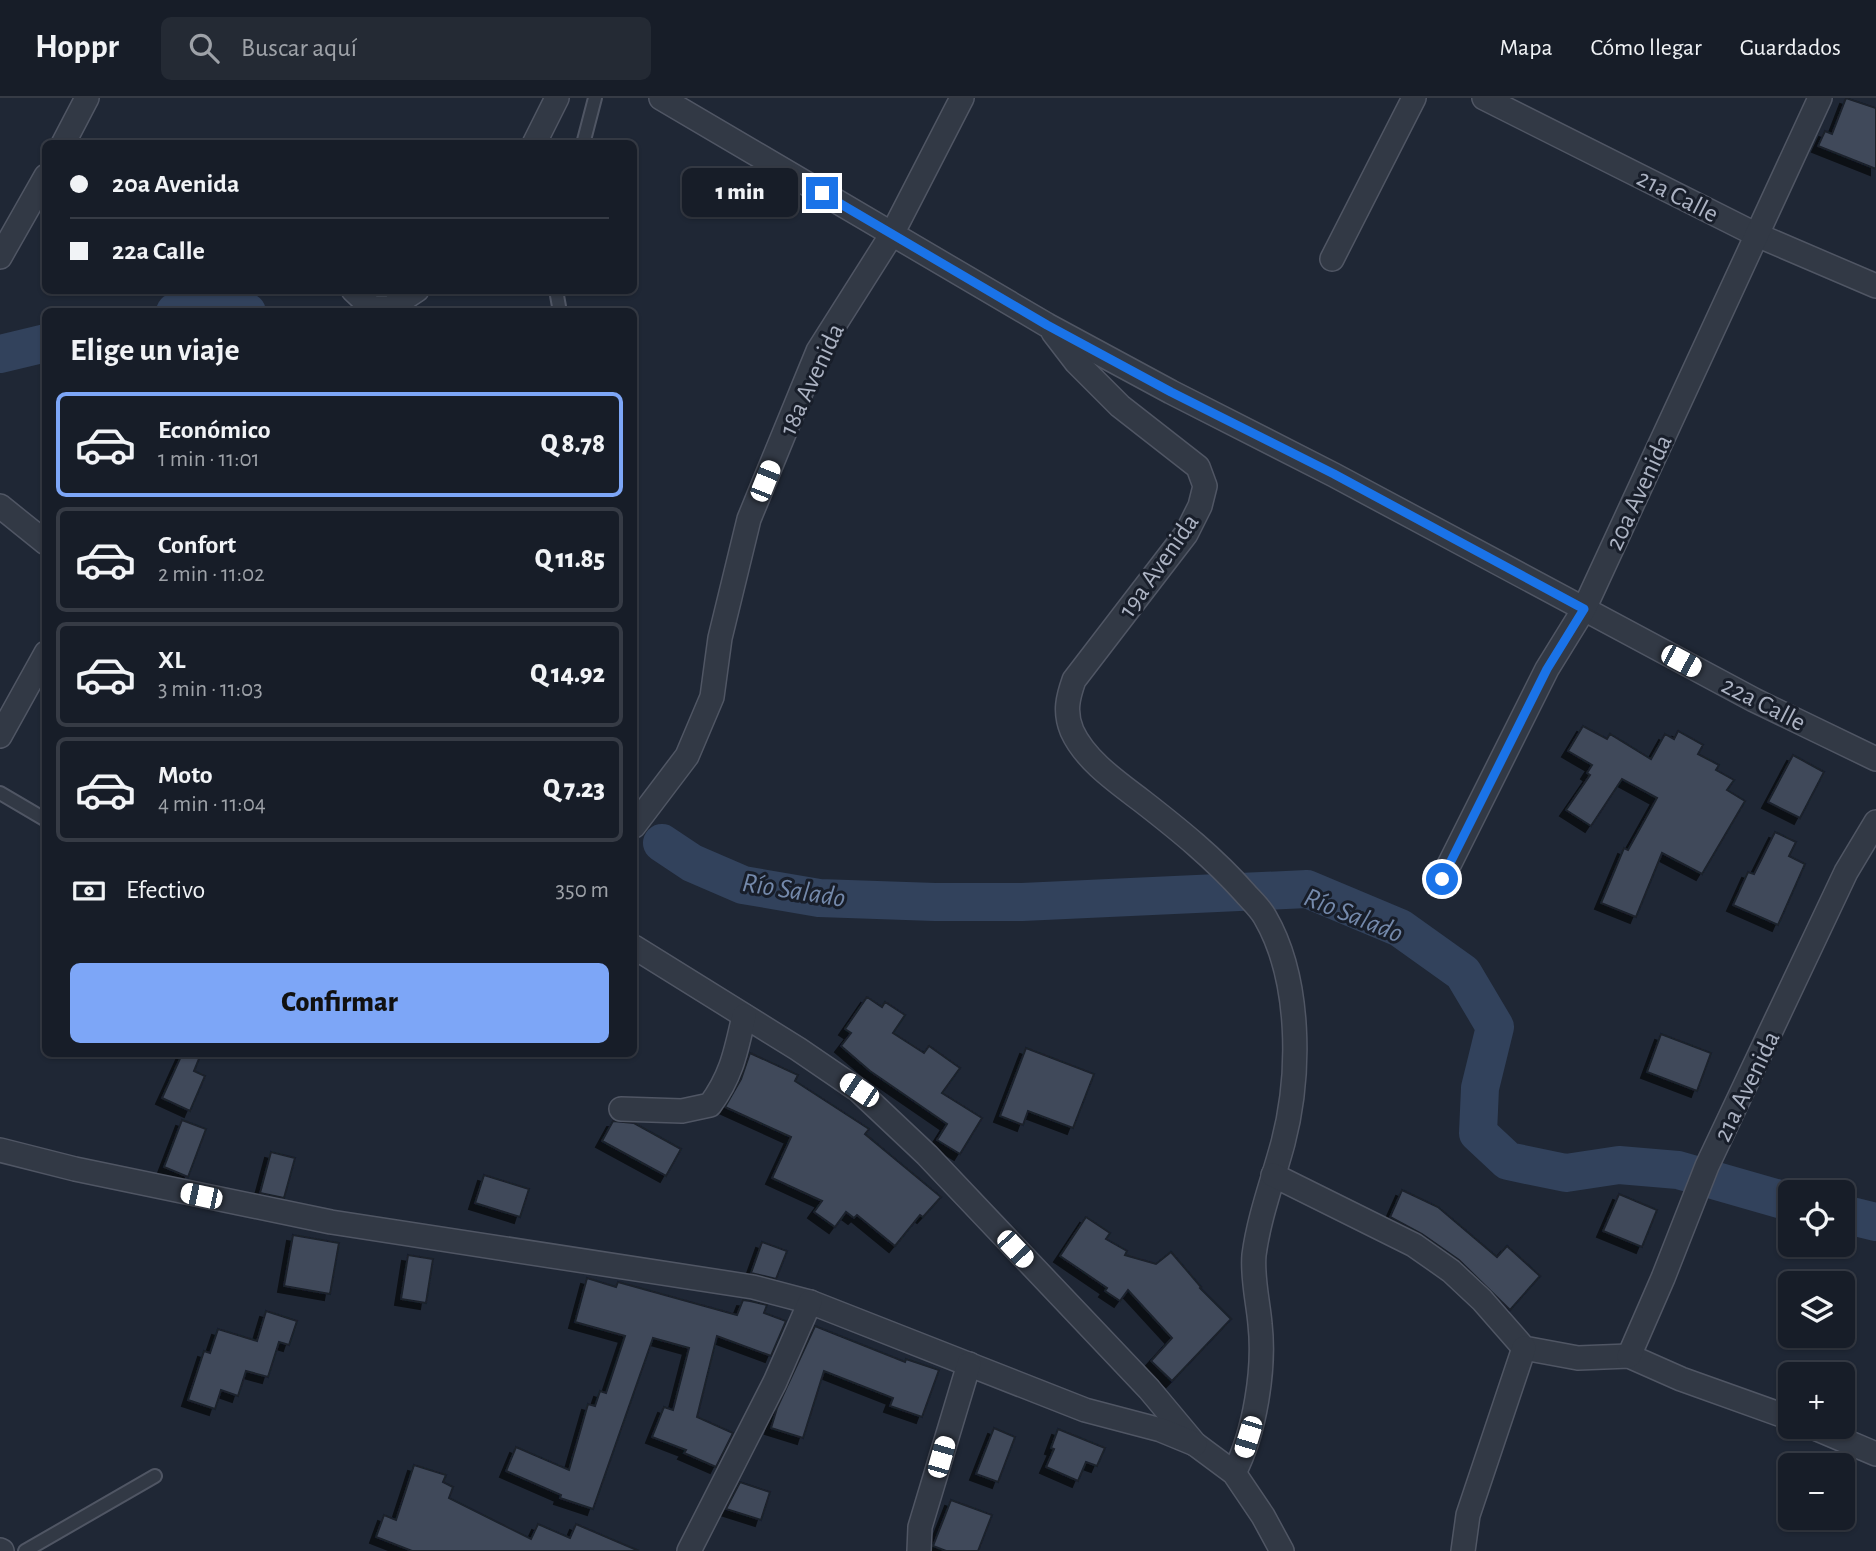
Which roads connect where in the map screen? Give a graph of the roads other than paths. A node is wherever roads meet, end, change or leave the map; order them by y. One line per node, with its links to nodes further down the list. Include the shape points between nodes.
1 (87, 98): 9 (street)
2 (557, 98): 10 (street)
3 (595, 98): 11 (lane)
4 (661, 98): 14 (street, 22a Calle)
5 (962, 98): 14 (street, 18a Avenida)
6 (1414, 98): 17 (street)
7 (1484, 98): 15 (street, 21a Calle)
8 (1820, 98): 15 (street, 20a Avenida)
9 (65, 140)
10 (536, 140)
11 (584, 140)
12 (42, 181): 13 (street)
13 (8, 225): 16 (street)
14 (892, 234): 25 (street, 22a Calle); 34 (street, 18a Avenida, via 818,351 749,519 720,638 712,697 687,756)
15 (1757, 235): 18 (street, 21a Calle); 28 (street, 20a Avenida)
16 (0, 257)
17 (1332, 259)
18 (1876, 286)
19 (357, 294): 21 (street)
20 (411, 294): 24 (street)
21 (372, 308)
22 (372, 308): 23 (street)
23 (390, 308)
24 (390, 308)
25 (1047, 325): 28 (street, 22a Calle); 41 (street, 19a Avenida, via 1111,397 1199,467 1205,485 1186,534 1074,680 1066,704 1072,731 1092,758 1229,875 1264,915 1284,958 1292,1005 1295,1079)
26 (0, 506): 27 (street)
27 (42, 540)
28 (1584, 609): 31 (street, 22a Calle); 36 (street, 20a Avenida, via 1547,669)
29 (42, 660): 30 (street)
30 (0, 736)
31 (1876, 759)
32 (0, 793): 33 (lane)
33 (42, 818)
34 (637, 822)
35 (1876, 822): 44 (street, 21a Avenida, via 1846,872 1704,1174)
36 (1442, 879)
37 (637, 949): 38 (street)
38 (744, 1016): 39 (street, via 733,1065 710,1105 682,1111); 46 (street, via 859,1090 927,1155)
39 (621, 1109)
40 (0, 1150): 42 (street, via 331,1223 753,1287)
41 (1273, 1175): 43 (street, via 1414,1245 1451,1270); 52 (street, via 1254,1256 1260,1372 1248,1437)
42 (810, 1302): 45 (street); 55 (street)
43 (1524, 1348): 44 (street, via 1578,1359); 58 (street, via 1476,1488)
44 (1629, 1356): 47 (street)
45 (969, 1364): 48 (street, via 1084,1410); 56 (street, via 920,1527)
46 (1157, 1399): 48 (street, via 1160,1418); 50 (street)
47 (1778, 1414)
48 (1146, 1426): 50 (street)
49 (1841, 1439): 51 (street)
50 (1195, 1444): 52 (street)
51 (1876, 1454)
52 (1234, 1473): 57 (street)
53 (155, 1476): 54 (lane)
54 (25, 1551)
55 (689, 1551)
56 (919, 1551)
57 (1282, 1551)
58 (1463, 1551)

